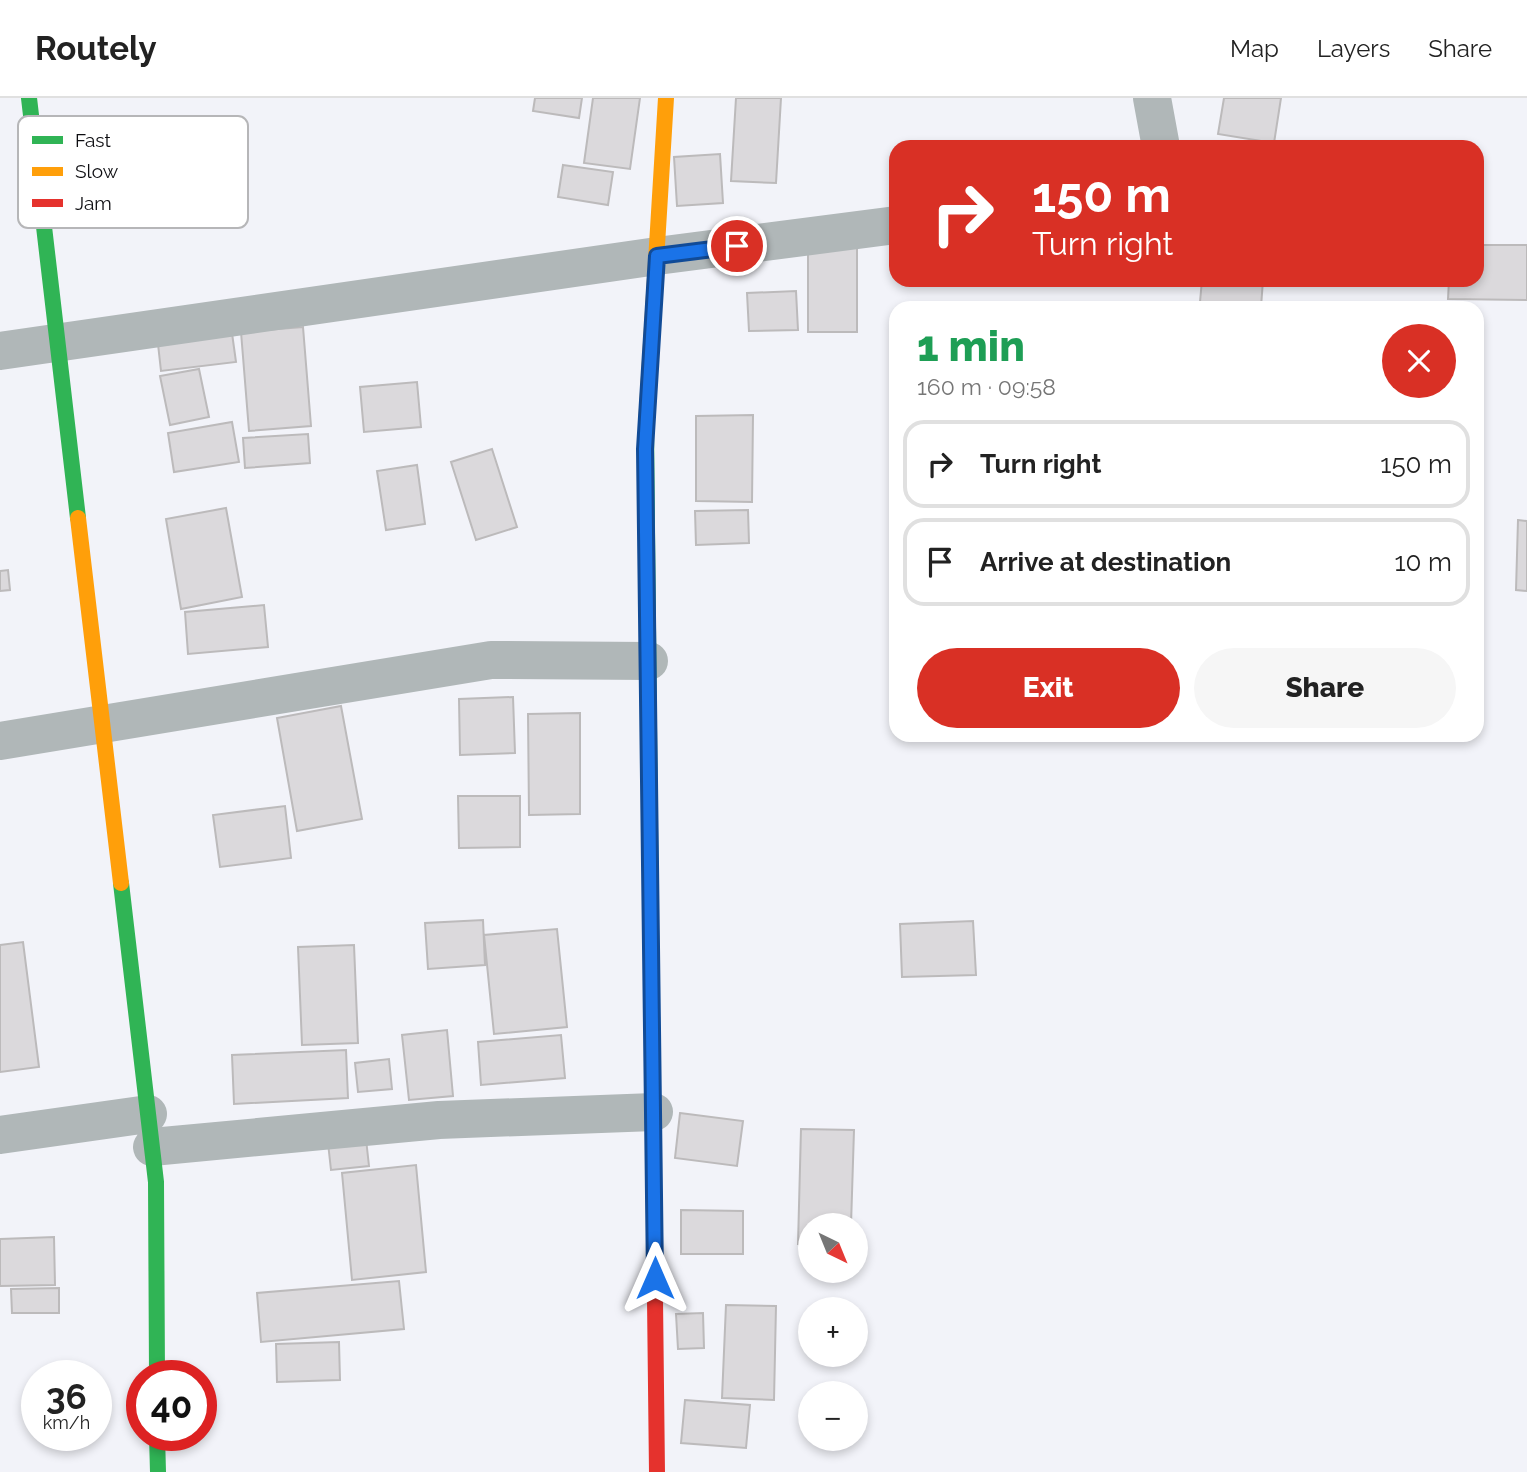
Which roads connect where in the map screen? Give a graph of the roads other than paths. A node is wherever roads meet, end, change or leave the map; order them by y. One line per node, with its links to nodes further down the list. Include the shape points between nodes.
1 (29, 98): 4 (street)
2 (666, 98): 8 (street)
3 (1152, 98): 5 (street)
4 (31, 116)
5 (1160, 140)
6 (889, 226): 8 (street)
7 (44, 228): 9 (street)
8 (657, 256): 9 (street); 11 (street, via 645,449)
9 (58, 343): 10 (street); 12 (street)
10 (0, 351)
11 (649, 661): 12 (street, via 491,660); 14 (street)
12 (102, 725): 13 (street); 15 (street)
13 (0, 741)
14 (654, 1112): 15 (street); 20 (street)
15 (150, 1130): 16 (street); 17 (street, via 156,1182)
16 (0, 1135)
17 (157, 1360)
18 (157, 1451): 19 (street)
19 (158, 1472)
20 (657, 1472)

